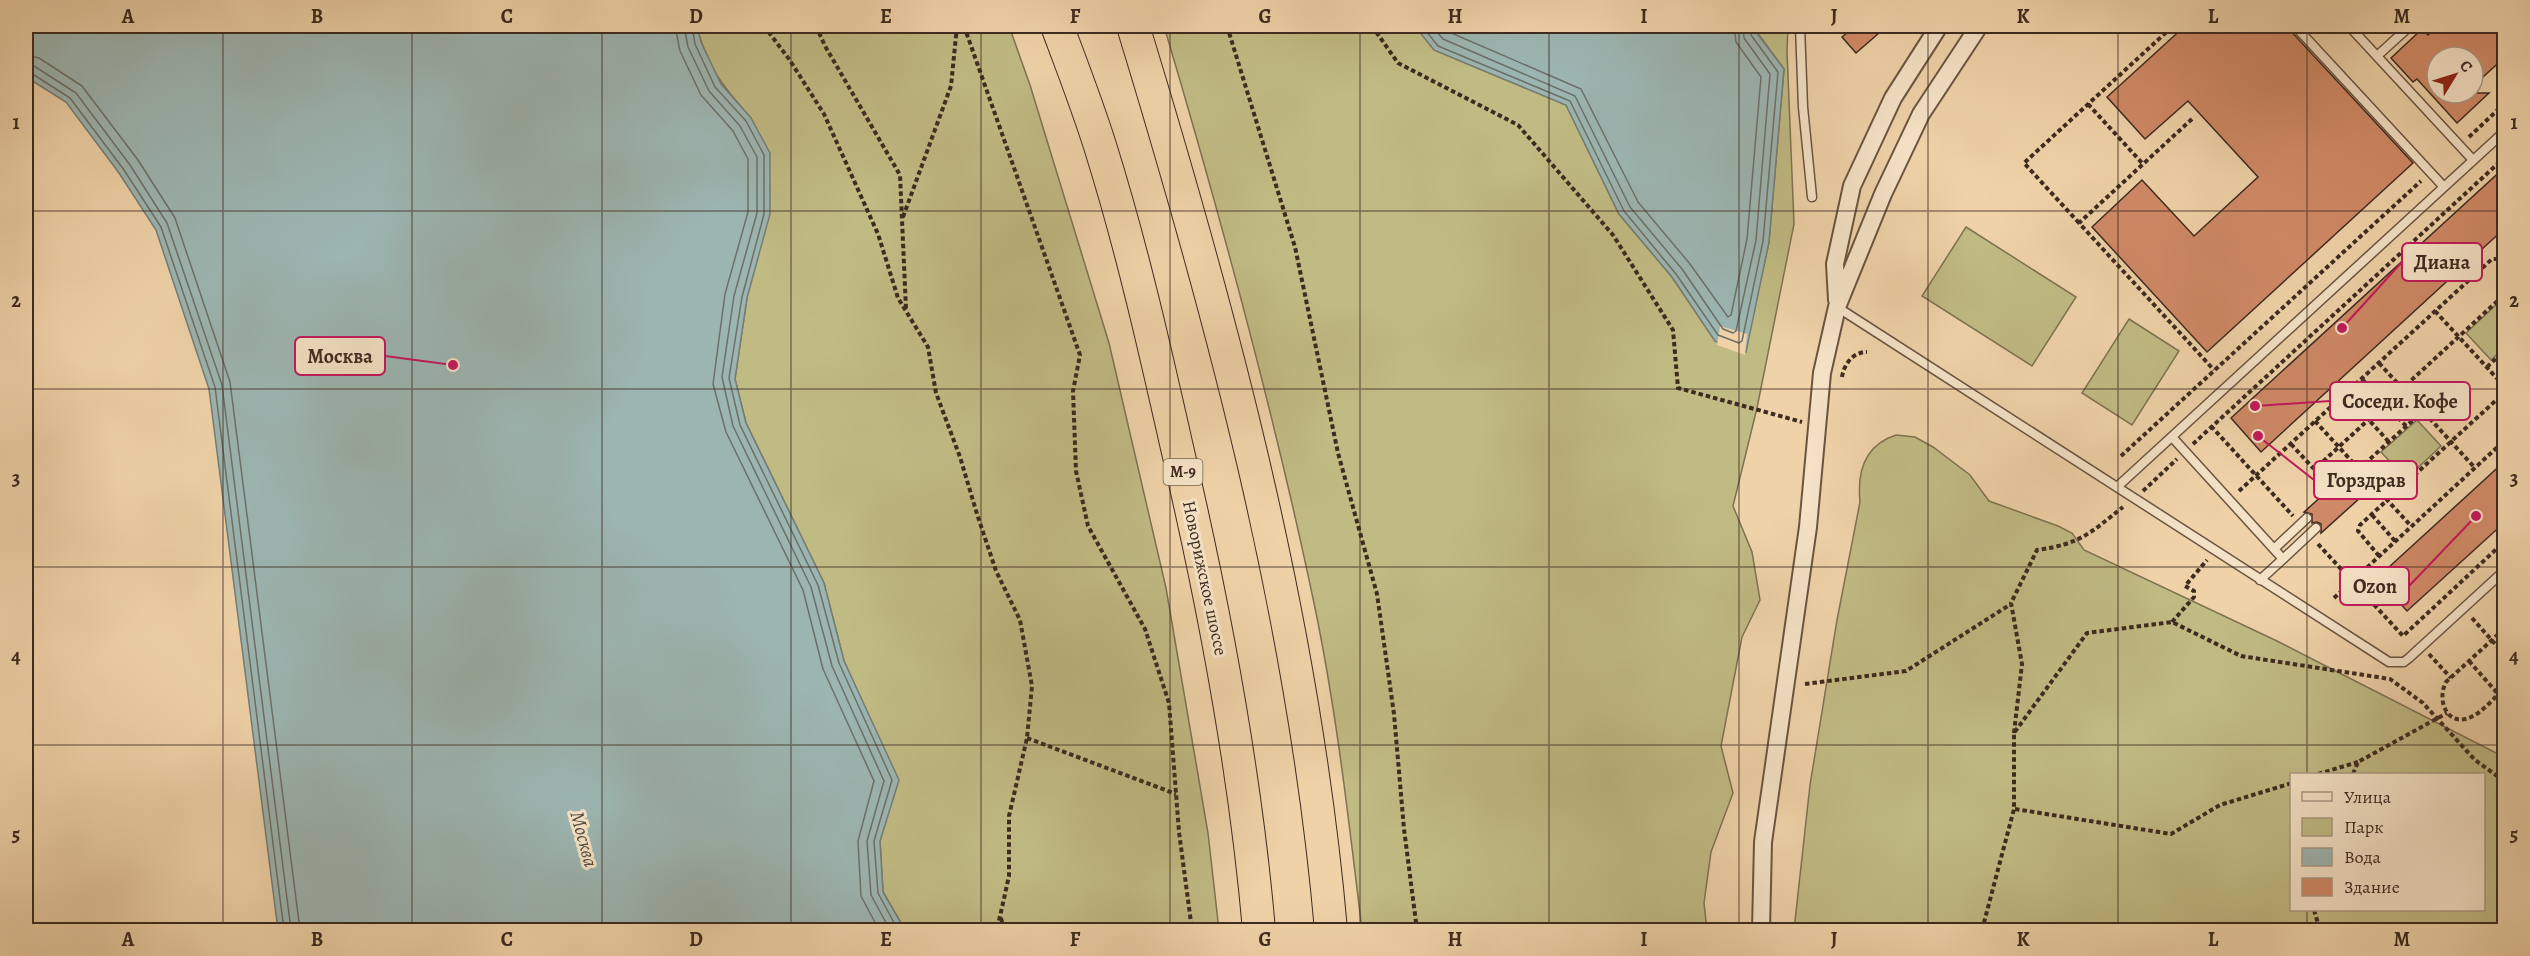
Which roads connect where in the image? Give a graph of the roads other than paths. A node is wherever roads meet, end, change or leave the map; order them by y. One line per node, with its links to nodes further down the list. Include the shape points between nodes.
1 (1057, 26): 23 (highway, Новорижское шоссе / М-9, via 1101,147 1140,285 1187,491 1239,757)
2 (1133, 26): 24 (highway, via 1197,243 1256,474 1308,746)
3 (1800, 26): 13 (lane)
4 (1939, 26): 14 (street, via 1893,98 1852,186 1835,264)
5 (1979, 26): 14 (street, via 1921,114)
6 (2295, 26): 12 (lane)
7 (2349, 26): 9 (lane)
8 (2410, 26): 9 (lane)
9 (2377, 56): 11 (lane)
10 (2505, 132): 11 (lane)
11 (2473, 160): 12 (lane)
12 (2444, 187): 15 (lane)
13 (1812, 197)
14 (1837, 307): 16 (lane); 25 (street, via 1822,373 1808,526 1763,843)
15 (2172, 437): 16 (lane); 19 (lane)
16 (2117, 488): 22 (lane)
17 (2307, 519): 19 (lane)
18 (2316, 528): 20 (lane)
19 (2274, 549): 20 (lane)
20 (2283, 559): 22 (lane)
21 (2505, 571): 22 (lane, via 2404,662 2389,662)
22 (2260, 580)
23 (1259, 930)
24 (1331, 930)
25 (1761, 930)

